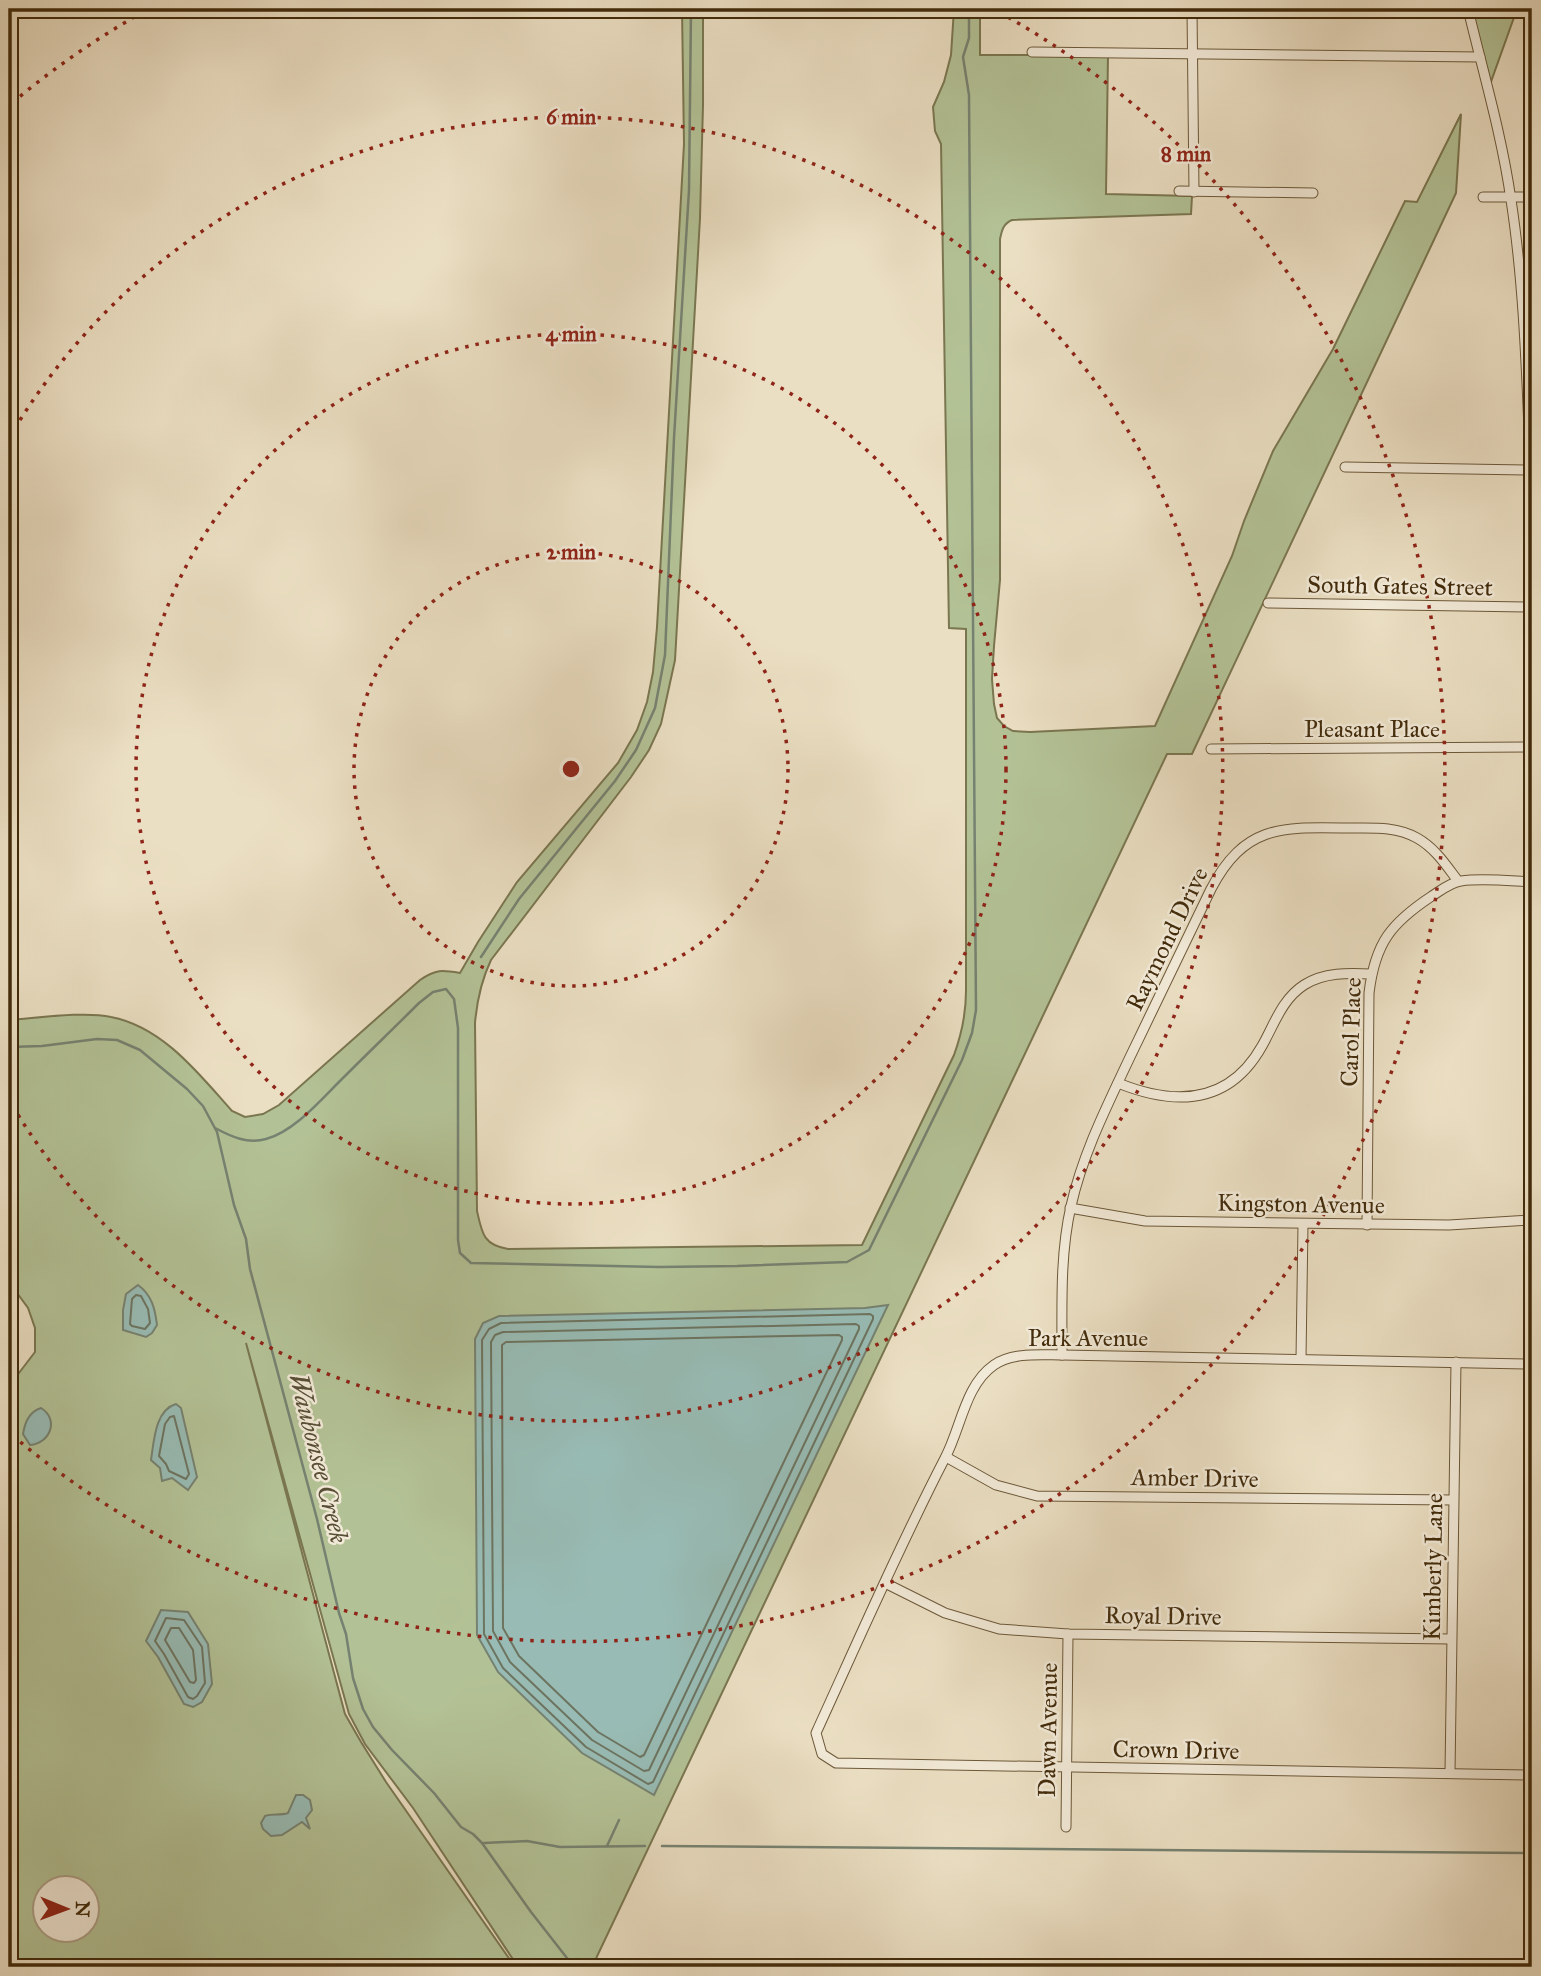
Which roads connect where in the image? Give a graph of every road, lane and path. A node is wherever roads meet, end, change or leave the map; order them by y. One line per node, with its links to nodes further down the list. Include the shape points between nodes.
1 (1192, 9): 4 (street)
2 (1468, 9): 5 (street)
3 (1032, 52): 4 (street)
4 (1192, 54): 5 (street); 7 (street)
5 (1480, 57): 10 (street)
6 (1179, 191): 7 (street)
7 (1194, 192): 8 (street)
8 (1313, 193)
9 (1483, 197): 10 (street)
10 (1511, 197): 11 (street); 12 (street)
11 (1532, 197)
12 (1528, 334): 14 (street)
13 (1345, 467): 14 (street)
14 (1532, 470): 15 (street)
15 (1532, 497)
16 (1268, 603): 17 (street, South Gates Street)
17 (1532, 607)
18 (1532, 747): 19 (street, Pleasant Place)
19 (1211, 749)
20 (1458, 881): 21 (street); 22 (street, Carol Place, via 1403,917 1383,943); 23 (street, Raymond Drive, via 1428,845 1386,828 1300,827 1262,835 1245,845 1227,862 1211,889)
21 (1532, 882)
22 (1371, 974): 23 (street, via 1331,975 1296,991 1251,1063 1226,1086 1177,1098); 27 (street, Carol Place)
23 (1118, 1083): 24 (street, Raymond Drive, via 1090,1144)
24 (1070, 1208): 26 (street, Kingston Avenue, via 1145,1221); 28 (street, Raymond Drive)
25 (1532, 1220): 27 (street, Kingston Avenue)
26 (1303, 1224): 27 (street, Kingston Avenue); 29 (street)
27 (1367, 1225)
28 (1062, 1355): 29 (street, Park Avenue); 32 (street, Park Avenue, via 1021,1356 995,1364 976,1382)
29 (1301, 1359): 30 (street, Park Avenue)
30 (1456, 1362): 31 (street, Park Avenue); 33 (street, Kimberly Lane)
31 (1532, 1364)
32 (946, 1457): 33 (street, Amber Drive, via 996,1485 1037,1496); 34 (street, Park Avenue)
33 (1453, 1500): 36 (street, Kimberly Lane)
34 (885, 1583): 35 (street, Royal Drive, via 945,1613 999,1629); 37 (street, Park Avenue, via 816,1733)
35 (1068, 1634): 36 (street, Royal Drive); 38 (street, Dawn Avenue)
36 (1451, 1639): 39 (street, Kimberly Lane)
37 (822, 1754): 38 (street, Crown Drive, via 836,1763)
38 (1066, 1768): 39 (street, Crown Drive); 41 (street, Dawn Avenue)
39 (1450, 1773): 40 (street, Crown Drive)
40 (1532, 1775)
41 (1066, 1827)

